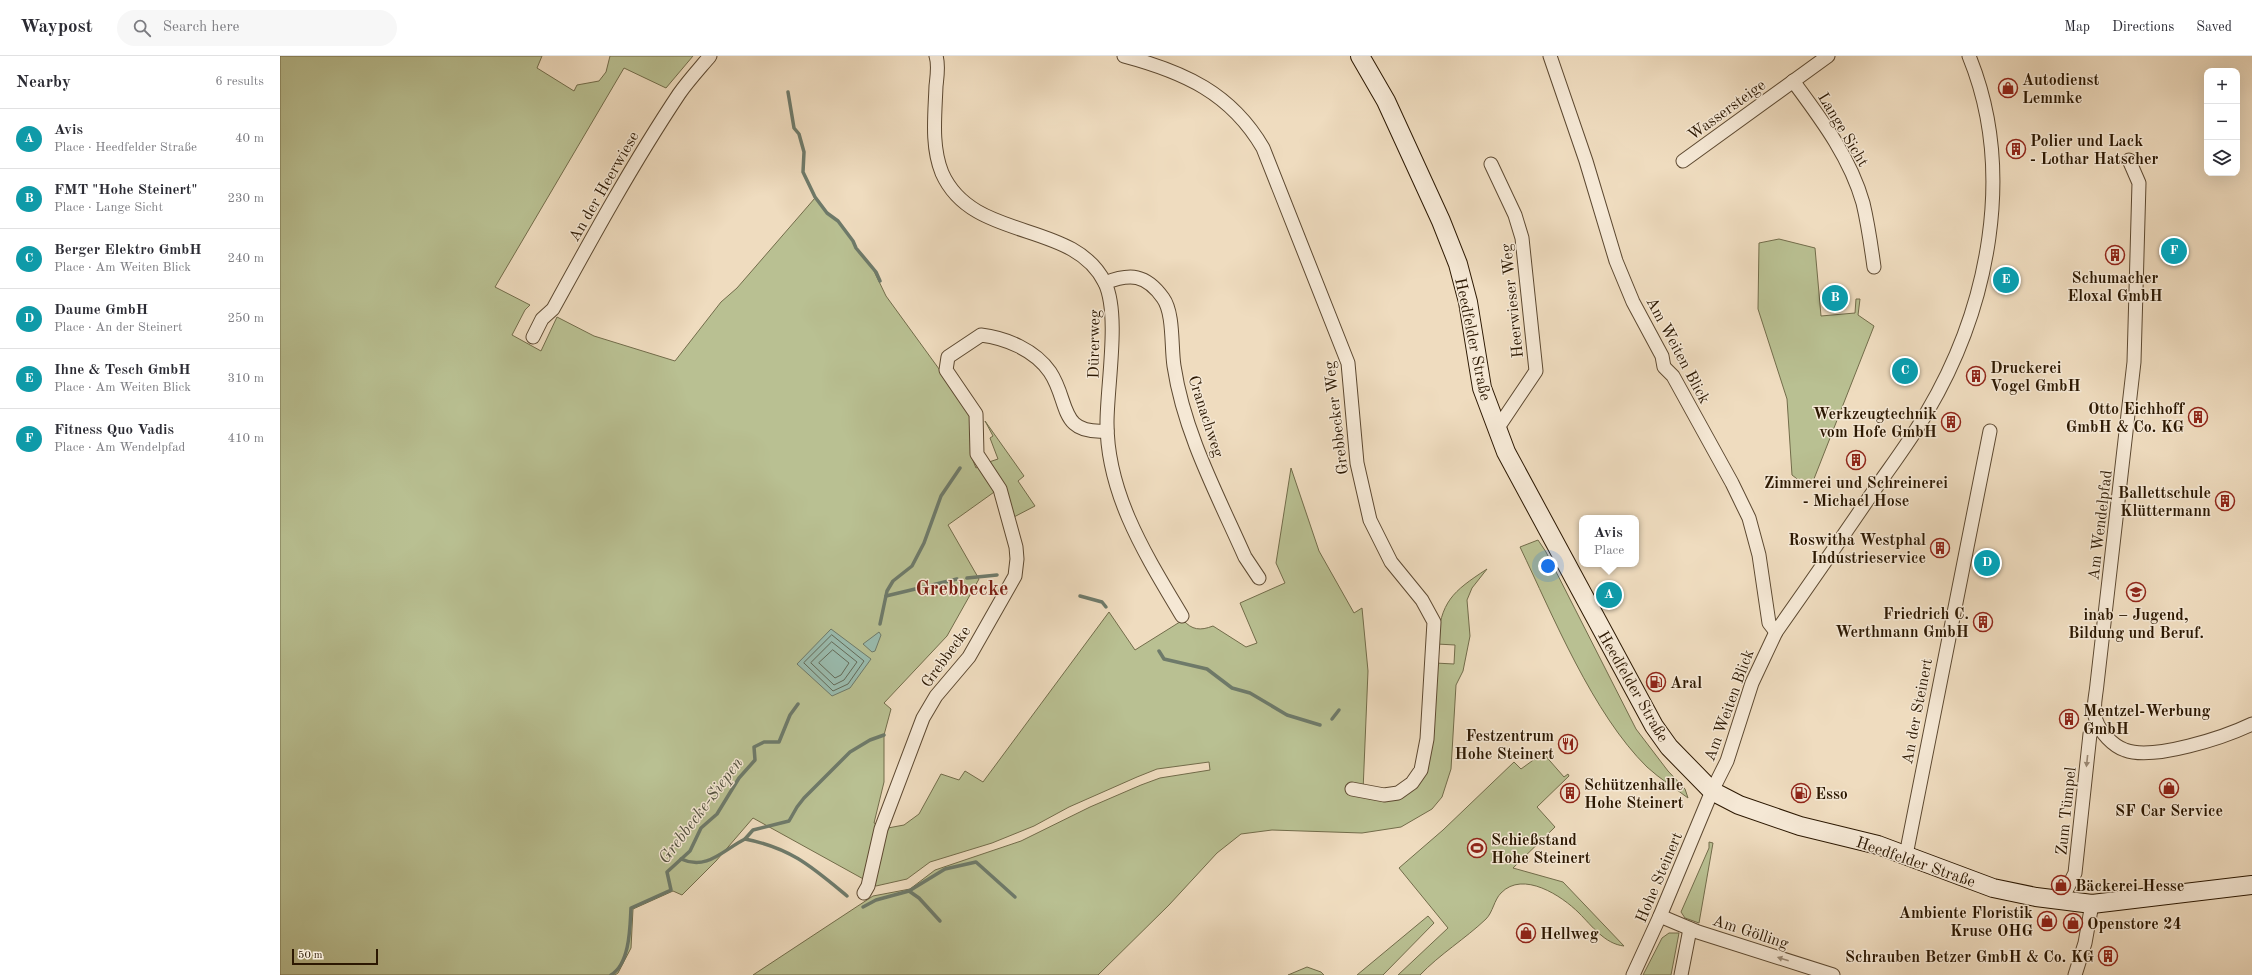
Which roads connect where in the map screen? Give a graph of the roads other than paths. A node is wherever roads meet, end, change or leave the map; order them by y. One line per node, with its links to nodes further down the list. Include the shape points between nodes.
1 (710, 56): 14 (street, An der Heerwiese, via 658,125 553,309 542,319)
2 (936, 56): 13 (street, Dürerweg, via 935,142 937,158 947,183 964,203 990,218 1067,246 1092,264)
3 (1124, 56): 23 (street, Grebbecker Weg, via 1172,70 1207,88 1239,116 1263,148 1348,363 1357,463 1370,520 1391,562 1422,600 1432,618 1427,739 1421,770 1412,783 1398,793 1384,795)
4 (1360, 56): 15 (main road, Heedfelder Straße, via 1386,101 1458,264 1469,308 1482,388)
5 (1550, 56): 20 (street, Am Weiten Blick, via 1586,161 1616,261 1633,302 1662,356 1664,366 1673,376 1749,518 1759,555 1769,623)
6 (1828, 56): 8 (street, Wassersteige)
7 (1969, 56): 20 (street, Am Weiten Blick, via 1988,118 1993,157 1993,207 1975,300 1955,353 1927,412)
8 (1793, 81): 10 (street, Wassersteige); 12 (street, Lange Sicht, via 1829,131 1851,171 1867,219)
9 (2129, 160): 22 (street, Am Wendelpfad, via 2139,183 2138,299 2134,362 2094,711)
10 (1683, 162)
11 (1491, 164): 15 (street, Heerwieser Weg, via 1515,215 1522,238 1536,371)
12 (1874, 267)
13 (1105, 283): 16 (street, Dürerweg, via 1112,306); 18 (street, Cranachweg, via 1126,276 1144,280 1156,289 1166,304 1174,365 1187,420 1245,557)
14 (533, 337)
15 (1497, 429): 24 (main road, Heedfelder Straße, via 1519,475 1654,726 1669,747)
16 (1108, 431): 19 (street, Dürerweg, via 1111,461 1126,512); 27 (street, Grebbecke, via 1086,431 1072,421 1050,372 1029,352 1016,345 981,335 948,357 946,370 976,414 977,454 1000,488 1016,547 1017,569 969,657 936,696 923,718 881,829 868,886)
17 (1990, 431): 25 (street, An der Steinert)
18 (1259, 578)
19 (1182, 616)
20 (1776, 632): 24 (street, Am Weiten Blick, via 1752,683 1726,761)
21 (2252, 724): 22 (street, via 2189,746 2154,752 2134,752 2116,746)
22 (2098, 726): 28 (street, Zum Tümpel, one-way to 28, via 2090,734 2075,873)
23 (1352, 789)
24 (1712, 791): 25 (main road, Heedfelder Straße, via 1739,805 1772,817); 30 (street, Hohe Steinert)
25 (1906, 855): 28 (main road, Heedfelder Straße, via 1993,888)
26 (2252, 885): 29 (main road, Heedfelder Straße)
27 (864, 893)
28 (2063, 901): 29 (main road, Heedfelder Straße)
29 (2092, 904): 35 (street, via 2085,943)
30 (1660, 916): 31 (street, Am Gölling); 32 (street, Hohe Steinert)
31 (1690, 929): 33 (street); 34 (street, Am Gölling, one-way to 31)
32 (1633, 975)
33 (1681, 975)
34 (1833, 975)
35 (2075, 975)

